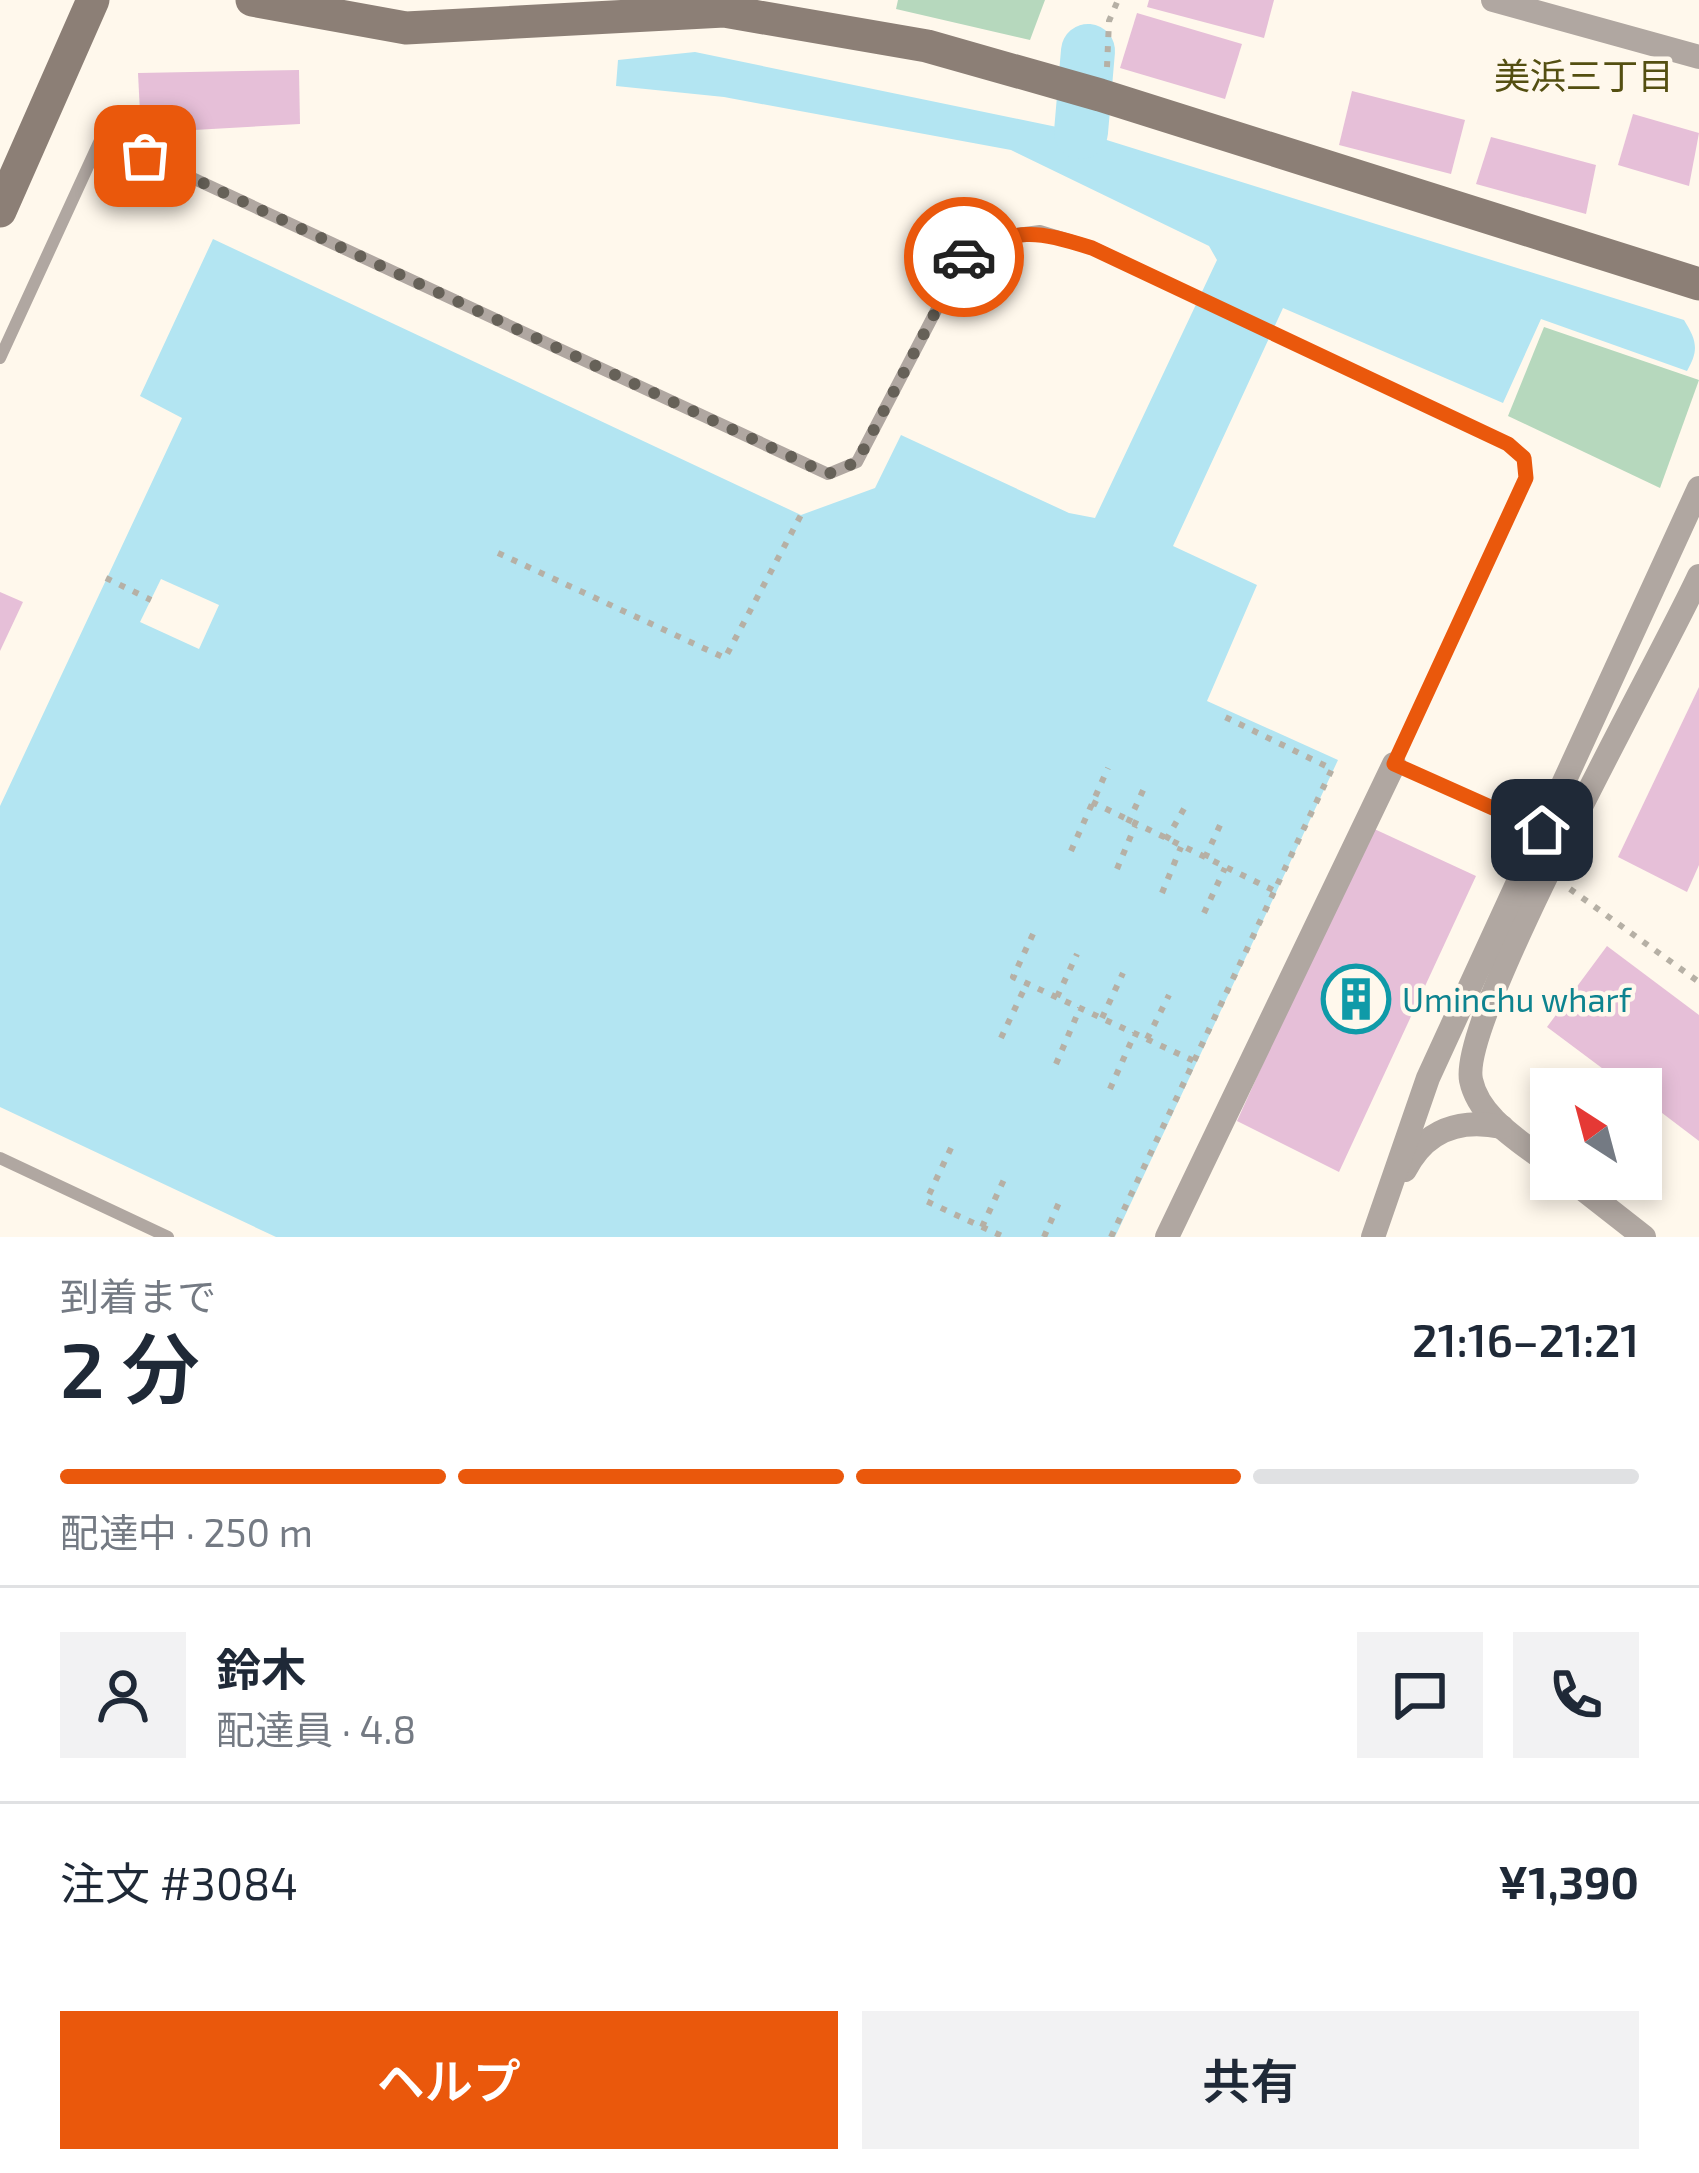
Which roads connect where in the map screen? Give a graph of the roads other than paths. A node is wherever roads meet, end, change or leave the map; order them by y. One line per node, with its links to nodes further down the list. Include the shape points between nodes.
1 (94, 0): 5 (street)
2 (252, 0): 6 (street, via 406,28 724,10 927,46)
3 (1493, 0): 4 (street)
4 (1699, 57)
5 (0, 212)
6 (1699, 284)
7 (0, 358): 10 (lane, via 102,136 828,474 857,462 964,257 1001,236 1040,231 1134,267 1524,458 1526,478)
8 (1699, 488): 11 (street)
9 (1699, 576): 12 (street, via 1546,875 1470,1066 1476,1095)
10 (1394, 764): 11 (lane); 18 (street)
11 (1542, 830): 16 (street, via 1428,1078)
12 (1502, 1126): 13 (street); 16 (street, via 1466,1123 1431,1137 1411,1158)
13 (1530, 1148)
14 (0, 1158): 17 (lane)
15 (1597, 1200): 19 (street)
16 (1374, 1234)
17 (168, 1237)
18 (1167, 1237)
19 (1644, 1237)

